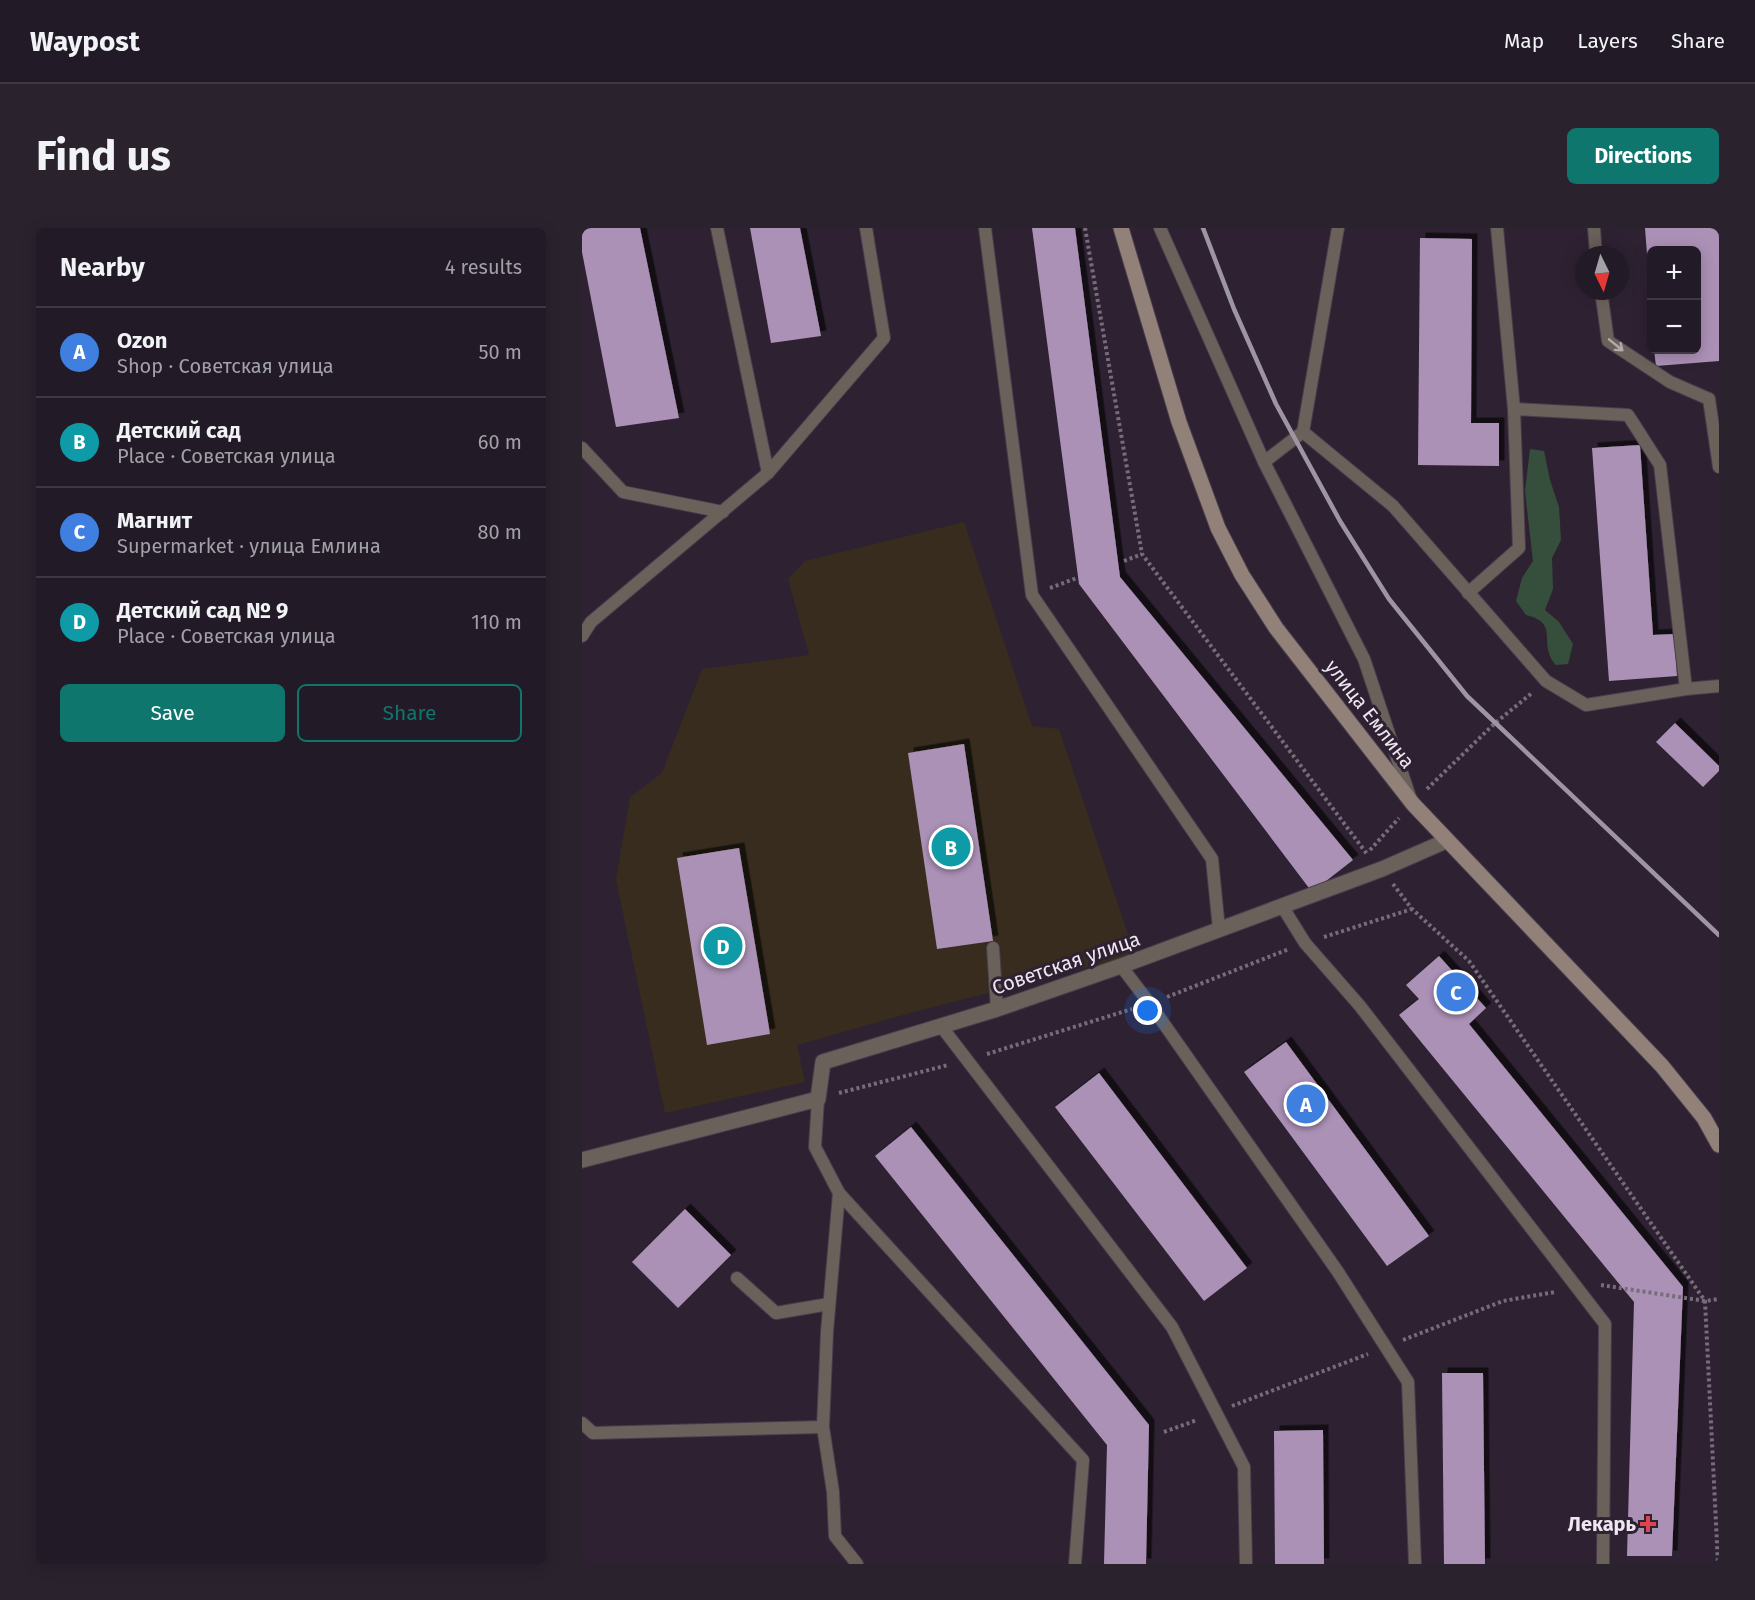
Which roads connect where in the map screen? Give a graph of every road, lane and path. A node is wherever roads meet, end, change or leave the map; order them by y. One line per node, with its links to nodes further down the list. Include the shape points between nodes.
1 (717, 228): 18 (lane)
2 (866, 228): 18 (lane, via 884,338)
3 (985, 228): 24 (lane)
4 (1085, 228): 20 (path)
5 (1121, 228): 30 (street, улица Емлина, via 1179,422 1218,528 1276,628)
6 (1160, 228): 16 (lane)
7 (1338, 228): 14 (lane)
8 (1497, 228): 13 (lane)
9 (1594, 228): 10 (lane)
10 (1595, 246)
11 (1602, 300): 12 (lane, one-way to 12, via 1608,341 1670,382)
12 (1714, 395): 17 (lane)
13 (1514, 410): 23 (lane, via 1519,548); 29 (lane, via 1628,416 1660,465)
14 (1303, 432): 16 (lane); 23 (lane, via 1393,506)
15 (582, 448): 19 (lane, via 623,492)
16 (1264, 462): 30 (lane, via 1364,659)
17 (1719, 467)
18 (768, 473): 19 (lane)
19 (723, 512): 25 (lane)
20 (1142, 554): 21 (path); 32 (path)
21 (1124, 561)
22 (1077, 578): 24 (path)
23 (1468, 593): 27 (lane)
24 (1032, 595): 36 (lane, via 1212,859)
25 (587, 623): 26 (lane)
26 (582, 636)
27 (1546, 681): 29 (lane, via 1586,705); 30 (path, via 1494,724)
28 (1719, 686): 29 (lane)
29 (1686, 688)
30 (1413, 804): 31 (street, улица Емлина); 32 (path)
31 (1446, 841): 33 (street, Советская улица); 45 (street, улица Емлина, via 1662,1066 1704,1118)
32 (1367, 854): 33 (path)
33 (1382, 869): 34 (street, Советская улица); 35 (path)
34 (1281, 906): 36 (street, Советская улица); 37 (lane)
35 (1412, 909): 37 (path); 51 (path, via 1469,961)
36 (1219, 929): 39 (street, Советская улица)
37 (1305, 943): 40 (path); 59 (lane, via 1360,1006 1605,1323)
38 (993, 948): 41 (lane)
39 (1121, 966): 40 (lane); 41 (street, Советская улица)
40 (1150, 1004): 43 (path); 58 (lane, via 1338,1272 1408,1382)
41 (997, 1009): 42 (street, Советская улица)
42 (940, 1026): 43 (lane); 44 (street, Советская улица, via 823,1062)
43 (966, 1060): 44 (path); 57 (lane, via 1172,1326 1244,1467)
44 (818, 1099): 46 (street); 47 (lane, Советская улица, via 815,1147)
45 (1719, 1145)
46 (582, 1160)
47 (839, 1193): 52 (lane); 56 (lane, Советская улица, via 1083,1460)
48 (737, 1278): 52 (lane, via 776,1313)
49 (1599, 1285): 51 (path)
50 (1719, 1299): 51 (path)
51 (1705, 1301): 60 (path)
52 (829, 1304): 54 (lane)
53 (582, 1423): 54 (lane, via 592,1432)
54 (823, 1427): 55 (lane, via 835,1536)
55 (857, 1564)
56 (1075, 1564)
57 (1246, 1564)
58 (1414, 1564)
59 (1603, 1564)
60 (1718, 1564)

